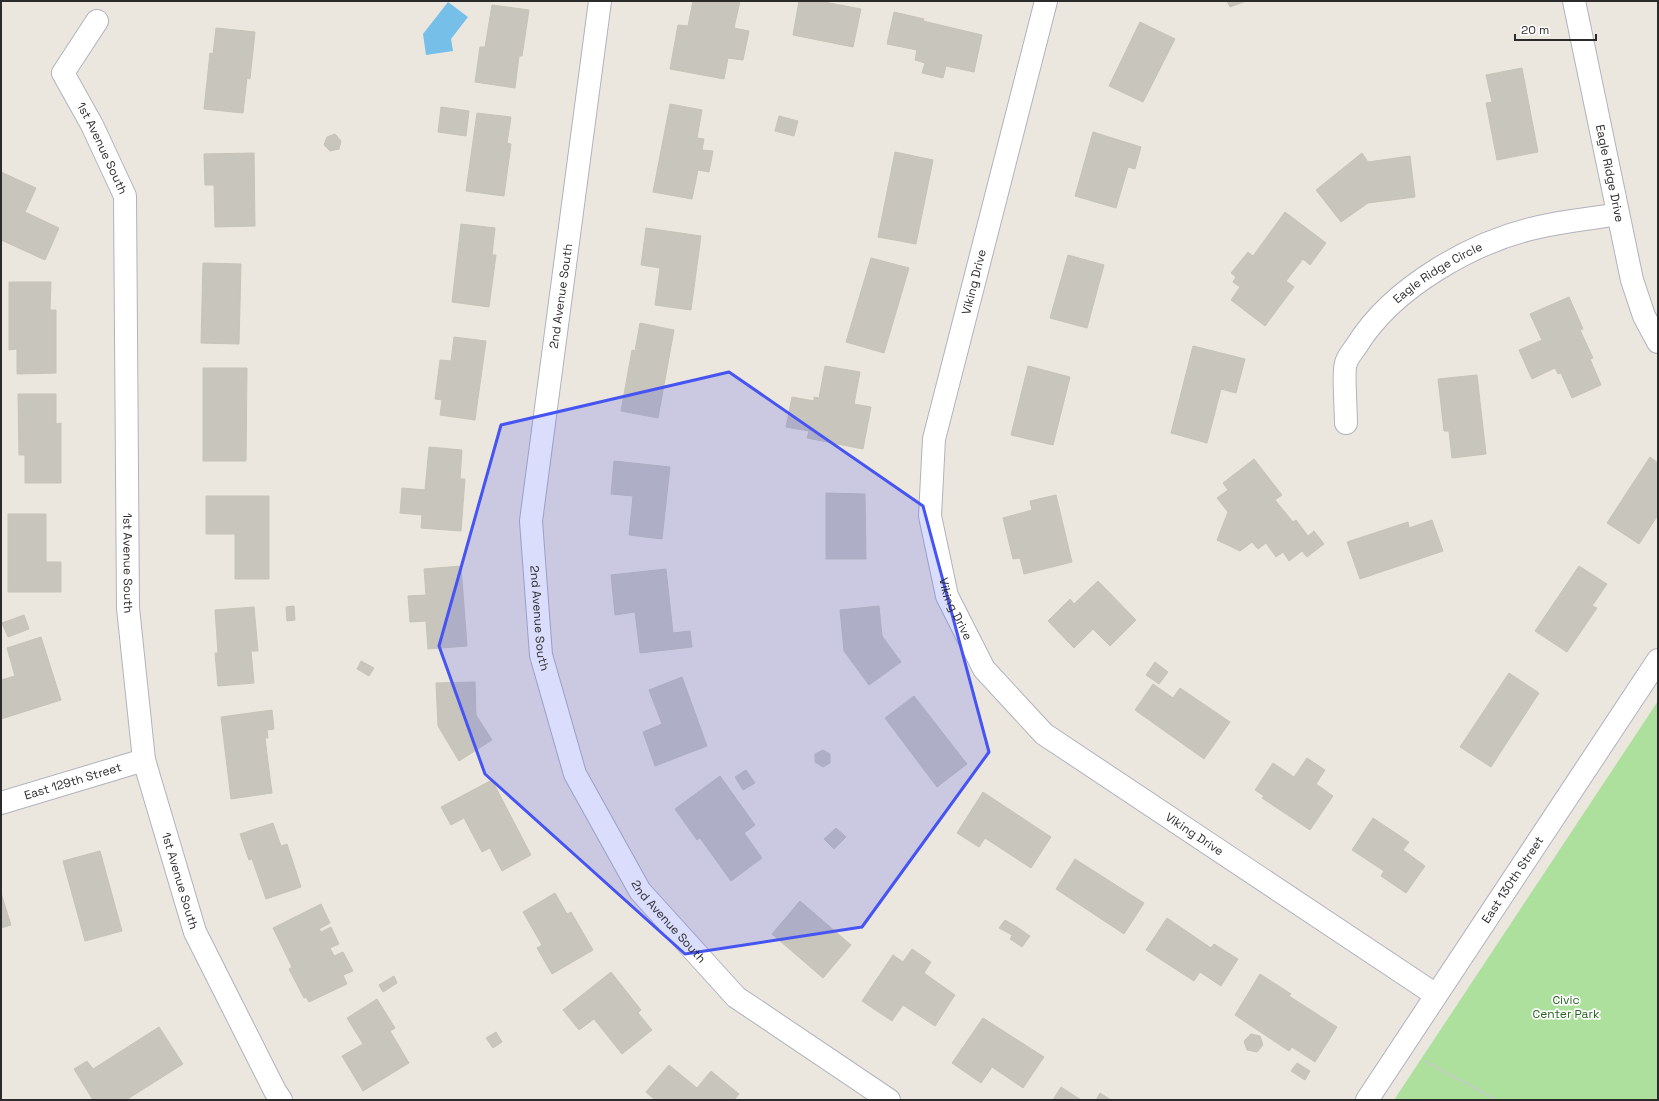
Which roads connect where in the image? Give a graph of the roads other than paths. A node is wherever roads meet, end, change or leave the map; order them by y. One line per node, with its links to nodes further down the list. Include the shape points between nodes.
1 (600, 1): 13 (street, 2nd Avenue South, via 531,521 541,655 575,774 640,891 736,998)
2 (1046, 1): 11 (street, Viking Drive, via 934,439 930,516 947,596 984,669 1044,734)
3 (1574, 1): 5 (street, Eagle Ridge Drive)
4 (97, 21): 9 (street, 1st Avenue South, via 63,73 92,125 125,196 128,608)
5 (1618, 214): 6 (street, Eagle Ridge Drive, via 1632,280 1644,316); 7 (street, Eagle Ridge Circle, via 1539,227 1501,239 1464,255 1399,297 1367,329 1345,363)
6 (1658, 342)
7 (1346, 423)
8 (1658, 660): 11 (street, East 130th Street)
9 (144, 760): 10 (street, East 129th Street); 12 (street, 1st Avenue South, via 195,932)
10 (1, 803)
11 (1436, 995): 14 (street, East 130th Street)
12 (272, 1097)
13 (889, 1100)
14 (1367, 1100)

